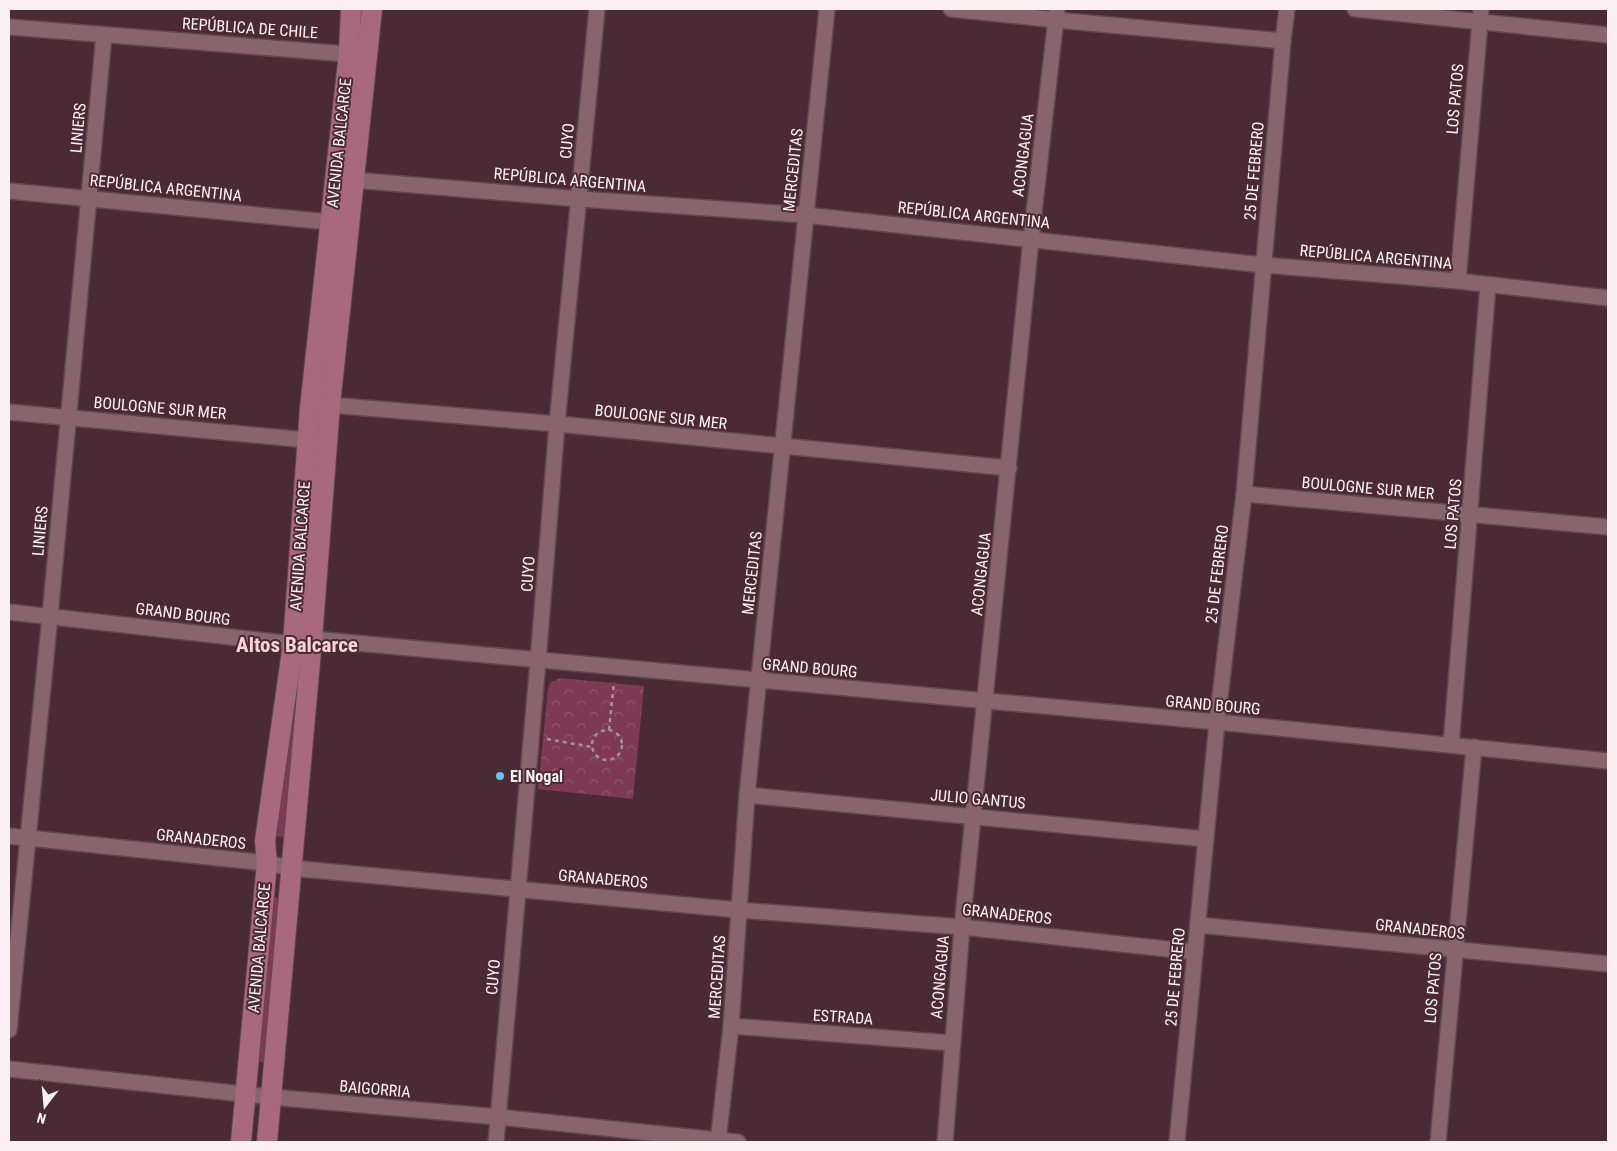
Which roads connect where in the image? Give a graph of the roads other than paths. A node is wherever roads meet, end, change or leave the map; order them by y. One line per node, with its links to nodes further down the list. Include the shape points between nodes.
1 (351, 9): 14 (main road, AVENIDA BALCARCE)
2 (372, 9): 14 (main road, AVENIDA BALCARCE)
3 (597, 9): 18 (street, CUYO)
4 (827, 9): 19 (street, MERCEDITAS)
5 (951, 9): 8 (street)
6 (1288, 9): 13 (street, 25 DE FEBRERO)
7 (1355, 9): 9 (street)
8 (1056, 14): 13 (street); 21 (street, ACONGAGUA)
9 (1480, 16): 12 (street); 23 (street, LOS PATOS)
10 (9, 27): 11 (street, REPÚBLICA DE CHILE)
11 (104, 35): 14 (street, REPÚBLICA DE CHILE); 17 (street, LINIERS)
12 (1608, 35)
13 (1283, 41): 22 (street, 25 DE FEBRERO)
14 (358, 55): 15 (main road, AVENIDA BALCARCE)
15 (345, 182): 18 (street, REPÚBLICA ARGENTINA); 20 (main road, AVENIDA BALCARCE)
16 (9, 191): 17 (street, REPÚBLICA ARGENTINA)
17 (89, 198): 20 (street, REPÚBLICA ARGENTINA); 29 (street, LINIERS)
18 (580, 199): 19 (street, REPÚBLICA ARGENTINA); 30 (street, CUYO)
19 (806, 215): 21 (street, REPÚBLICA ARGENTINA); 32 (street, MERCEDITAS)
20 (340, 222): 26 (main road, AVENIDA BALCARCE); 27 (main road, AVENIDA BALCARCE)
21 (1031, 239): 22 (street, REPÚBLICA ARGENTINA); 33 (street, ACONGAGUA)
22 (1263, 265): 23 (street, REPÚBLICA ARGENTINA); 34 (street, 25 DE FEBRERO)
23 (1458, 282): 24 (street, REPÚBLICA ARGENTINA)
24 (1488, 285): 25 (street, REPÚBLICA ARGENTINA); 35 (street, LOS PATOS)
25 (1608, 298)
26 (330, 405): 27 (street, BOULOGNE SUR MER); 30 (street, BOULOGNE SUR MER); 39 (main road, AVENIDA BALCARCE)
27 (310, 408): 31 (main road, AVENIDA BALCARCE)
28 (9, 412): 29 (street, BOULOGNE SUR MER)
29 (68, 418): 31 (street, BOULOGNE SUR MER); 38 (street, LINIERS)
30 (557, 424): 32 (street, BOULOGNE SUR MER); 40 (street, CUYO)
31 (307, 440): 39 (main road, AVENIDA BALCARCE)
32 (783, 446): 33 (street, BOULOGNE SUR MER); 41 (street, MERCEDITAS)
33 (1009, 468): 42 (street, ACONGAGUA)
34 (1244, 494): 35 (street, BOULOGNE SUR MER); 43 (street, 25 DE FEBRERO)
35 (1470, 514): 36 (street, BOULOGNE SUR MER); 44 (street, LOS PATOS)
36 (1608, 528)
37 (9, 612): 38 (street, GRAND BOURG)
38 (50, 616): 39 (street, GRAND BOURG); 50 (street, LINIERS)
39 (302, 642): 40 (street, GRAND BOURG); 52 (main road, AVENIDA BALCARCE, via 266,841); 53 (main road, AVENIDA BALCARCE)
40 (538, 661): 41 (street, GRAND BOURG); 54 (street, CUYO)
41 (758, 681): 42 (street, GRAND BOURG); 47 (street, MERCEDITAS)
42 (986, 701): 43 (street, GRAND BOURG); 48 (street, ACONGAGUA)
43 (1217, 722): 44 (street, GRAND BOURG); 51 (street, 25 DE FEBRERO)
44 (1450, 745): 45 (street, GRAND BOURG)
45 (1474, 747): 46 (street, GRAND BOURG); 58 (street, LOS PATOS)
46 (1608, 760)
47 (747, 795): 48 (street, JULIO GANTUS); 55 (street, MERCEDITAS)
48 (974, 816): 51 (street, JULIO GANTUS); 57 (street, ACONGAGUA)
49 (9, 836): 50 (street, GRANADEROS)
50 (28, 837): 52 (street, GRANADEROS); 62 (street, LINIERS)
51 (1206, 838): 56 (street, 25 DE FEBRERO)
52 (267, 864): 53 (street, GRANADEROS); 65 (main road, AVENIDA BALCARCE)
53 (291, 868): 54 (street, GRANADEROS); 66 (main road, AVENIDA BALCARCE)
54 (518, 889): 55 (street, GRANADEROS); 67 (street, CUYO)
55 (739, 910): 57 (street, GRANADEROS); 61 (street, MERCEDITAS)
56 (1198, 925): 58 (street, GRANADEROS); 59 (street, 25 DE FEBRERO)
57 (962, 927): 59 (street, GRANADEROS); 63 (street, ACONGAGUA)
58 (1454, 950): 60 (street, GRANADEROS); 75 (street, LOS PATOS)
59 (1195, 952): 74 (street, 25 DE FEBRERO)
60 (1608, 964)
61 (731, 1026): 63 (street, ESTRADA); 68 (street, MERCEDITAS)
62 (9, 1030)
63 (952, 1043): 73 (street, ACONGAGUA)
64 (9, 1069): 65 (street, BAIGORRIA)
65 (246, 1094): 66 (street, BAIGORRIA); 69 (main road, AVENIDA BALCARCE)
66 (271, 1098): 67 (street, BAIGORRIA); 70 (main road, AVENIDA BALCARCE)
67 (499, 1117): 68 (street, BAIGORRIA); 71 (street, CUYO)
68 (718, 1141): 72 (street, BAIGORRIA)
69 (242, 1142)
70 (267, 1142)
71 (496, 1142)
72 (738, 1142)
73 (944, 1142)
74 (1177, 1142)
75 (1438, 1142)

